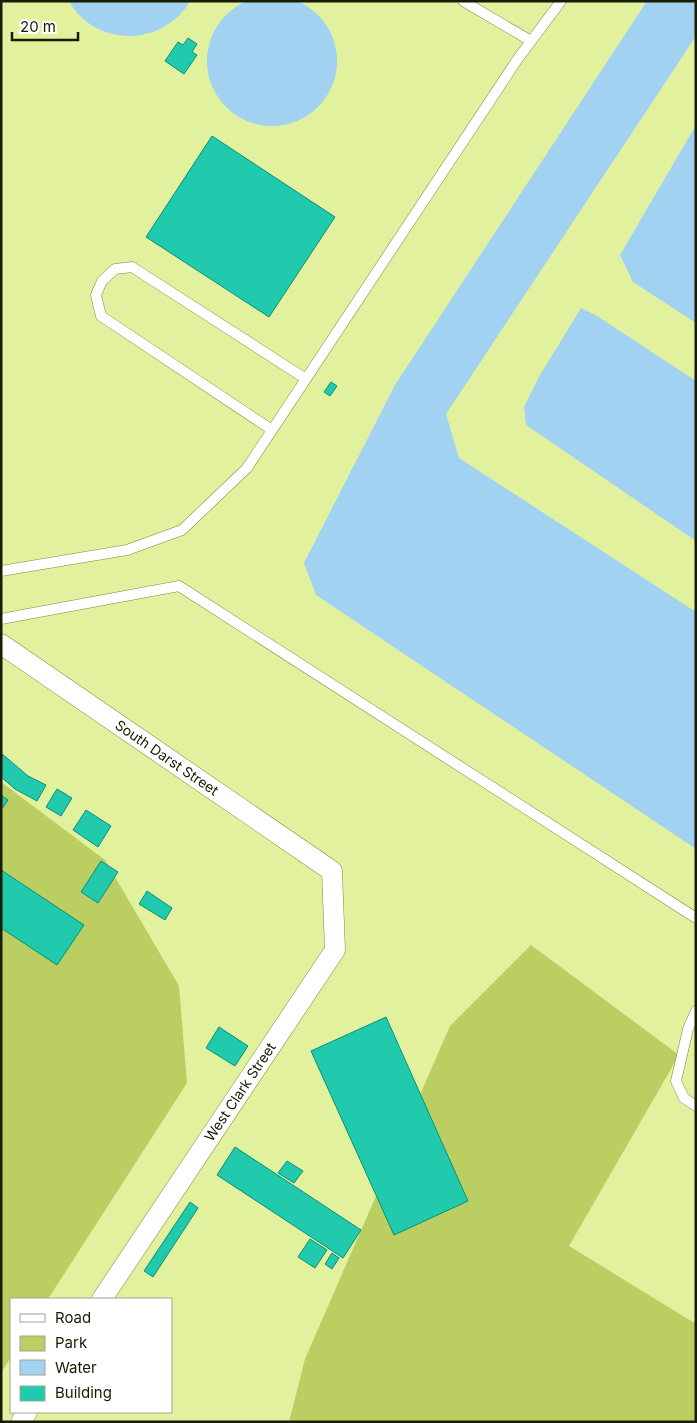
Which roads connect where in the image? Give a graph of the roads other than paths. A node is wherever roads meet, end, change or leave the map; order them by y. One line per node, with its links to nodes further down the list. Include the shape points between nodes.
1 (463, 1): 3 (lane)
2 (561, 1): 3 (lane)
3 (531, 41): 4 (lane)
4 (306, 379): 5 (lane); 5 (lane, via 132,267 115,269 102,281 96,295 101,316)
5 (272, 430): 6 (lane, via 247,468 182,530 127,550)
6 (1, 571)
7 (1, 619): 10 (lane, via 179,586)
8 (1, 644): 9 (street, South Darst Street)
9 (332, 871): 13 (street, West Clark Street, via 335,950)
10 (696, 918)
11 (696, 1011): 12 (lane, via 688,1029 676,1081 684,1098)
12 (696, 1106)
13 (103, 1298)

